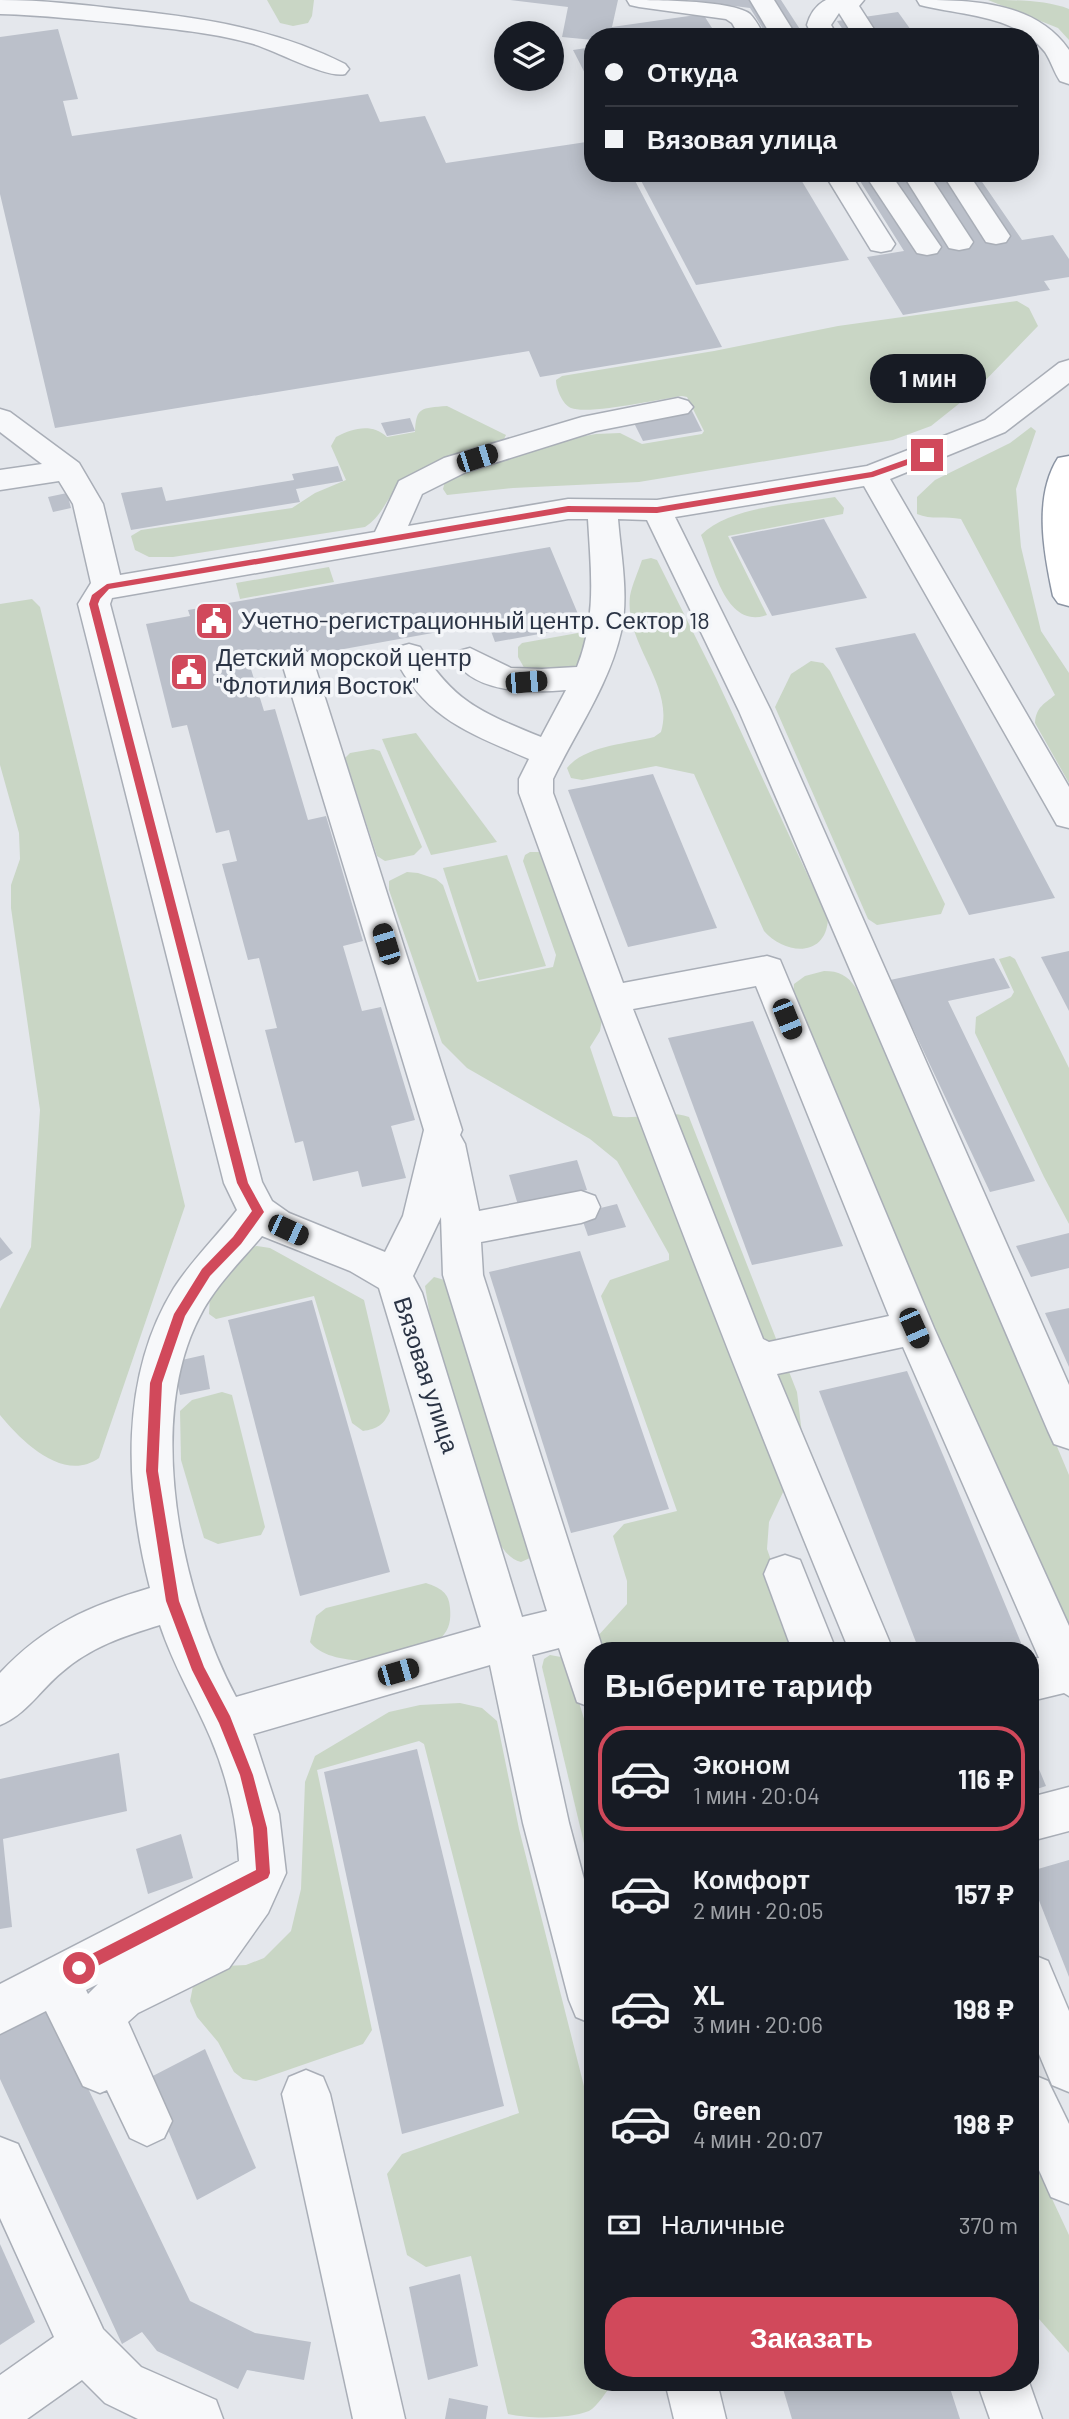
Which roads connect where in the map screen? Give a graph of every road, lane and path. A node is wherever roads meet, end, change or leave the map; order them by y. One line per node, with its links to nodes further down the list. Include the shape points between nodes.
1 (639, 0): 6 (street, via 732,13)
2 (762, 0): 7 (street)
3 (929, 0): 10 (street, via 972,6)
4 (848, 1): 8 (street, via 827,8); 9 (street)
5 (0, 7): 12 (street, via 198,24 265,38 306,52)
6 (747, 28)
7 (779, 28)
8 (821, 28)
9 (862, 28)
10 (1029, 28)
11 (1039, 32): 13 (street, via 1057,52)
12 (336, 69)
13 (1069, 76)
14 (843, 182): 20 (street)
15 (883, 182): 21 (street)
16 (921, 182): 19 (street)
17 (962, 182): 18 (street)
18 (996, 236)
19 (959, 242)
20 (881, 244)
21 (927, 247)
22 (1069, 369): 27 (street, via 995,426)
23 (678, 407): 31 (street, via 592,422 455,465 410,488)
24 (0, 418): 26 (street)
25 (1069, 465): 33 (highway, via 1059,493 1059,538)
26 (68, 470): 28 (street); 32 (street, via 88,504)
27 (873, 475): 30 (street); 39 (street)
28 (0, 480)
29 (602, 508): 30 (street); 31 (street, via 568,509); 37 (street, via 607,615)
30 (657, 510): 48 (street, via 755,710)
31 (387, 539): 32 (street)
32 (107, 587): 43 (street, via 94,604 243,1183)
33 (1069, 596)
34 (409, 655): 38 (street, via 420,679 455,710)
35 (470, 659): 37 (street, via 484,671 526,682)
36 (297, 660): 41 (street)
37 (589, 677): 38 (street)
38 (547, 752): 40 (street, via 536,779 536,793)
39 (1069, 816)
40 (611, 999): 46 (street, via 767,970); 47 (street)
41 (443, 1130): 44 (street); 45 (street, via 422,1216)
42 (581, 1207): 44 (street)
43 (258, 1212): 45 (street, Вязовая улица, via 275,1224); 50 (street, via 206,1272 180,1314 156,1383 152,1471)
44 (463, 1230): 51 (street, via 463,1275)
45 (393, 1276): 52 (street, Вязовая улица, via 422,1355)
46 (914, 1328): 47 (street, via 768,1359); 56 (street)
47 (747, 1351): 54 (street)
48 (1069, 1431)
49 (785, 1574): 53 (street)
50 (173, 1601): 57 (street, via 102,1623 72,1638); 58 (street, via 199,1670)
51 (574, 1625): 52 (street); 55 (street)
52 (508, 1640): 58 (street); 62 (street, Вязовая улица, via 546,1823)
53 (811, 1642)
54 (868, 1642)
55 (584, 1658)
56 (1056, 1676)
57 (0, 1704)
58 (225, 1721): 61 (street, via 247,1775 260,1828)
59 (1069, 1809): 60 (street)
60 (1039, 1817)
61 (263, 1873): 63 (street); 63 (street, via 252,1897 212,1951 121,1996 106,2009 103,2027 139,2127)
62 (584, 1966)
63 (56, 1980): 65 (street)
64 (1039, 1997): 66 (street)
65 (0, 2010)
66 (1069, 2068)
67 (306, 2094): 76 (street)
68 (1039, 2115): 70 (street)
69 (0, 2162): 71 (street)
70 (1069, 2179)
71 (85, 2347): 74 (street); 75 (street, via 123,2385)
72 (693, 2391): 77 (street)
73 (1006, 2391): 78 (street)
74 (0, 2406)
75 (197, 2419)
76 (379, 2419)
77 (700, 2419)
78 (1016, 2419)

